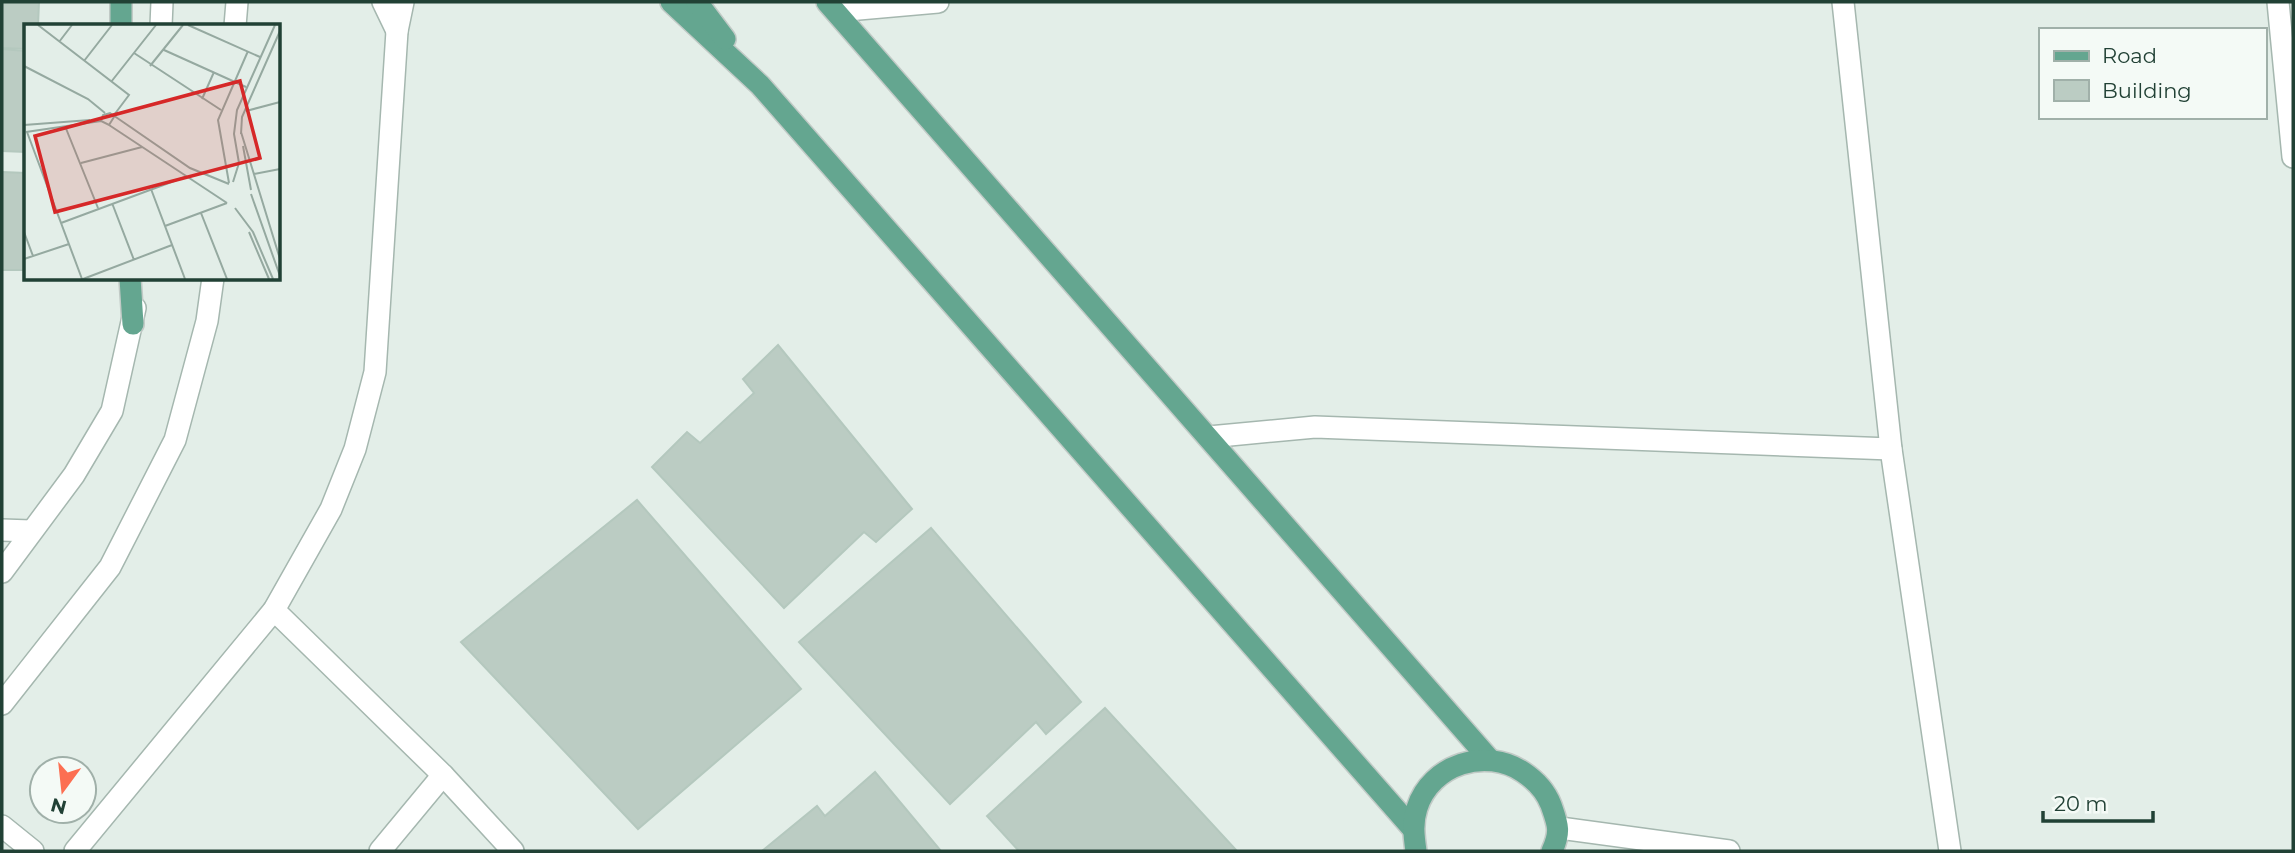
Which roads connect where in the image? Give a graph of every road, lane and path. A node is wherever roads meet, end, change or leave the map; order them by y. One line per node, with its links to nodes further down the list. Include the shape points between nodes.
1 (121, 2): 12 (main road)
2 (162, 2): 13 (street)
3 (237, 2): 14 (street)
4 (383, 2): 15 (street)
5 (403, 2): 15 (street)
6 (671, 2): 16 (main road)
7 (697, 2): 16 (main road)
8 (938, 2): 11 (street)
9 (1843, 2): 23 (street)
10 (2278, 2): 17 (street)
11 (830, 5): 22 (main road)
12 (121, 24)
13 (161, 24)
14 (235, 24)
15 (397, 31): 27 (street, via 375,372 355,449 331,509)
16 (760, 85): 33 (main road)
17 (2293, 157)
18 (130, 280): 21 (main road)
19 (139, 280): 21 (street)
20 (213, 280): 28 (street, via 207,321 175,440 110,567)
21 (133, 324): 25 (street, via 112,411 74,475)
22 (1209, 437): 23 (street, via 1315,427); 29 (main road)
23 (1891, 449): 42 (street)
24 (2, 530): 25 (street)
25 (31, 531): 26 (street)
26 (2, 572)
27 (274, 610): 30 (street); 35 (street)
28 (2, 704)
29 (1490, 760): 32 (main road, via 1514,766 1534,780 1549,799); 33 (main road, via 1465,762 1443,773 1427,788)
30 (443, 775): 36 (street); 37 (street)
31 (2, 826): 34 (street)
32 (1560, 828): 39 (main road); 40 (street); 41 (street)
33 (1413, 829): 38 (main road)
34 (33, 851)
35 (75, 851)
36 (380, 851)
37 (513, 851)
38 (1416, 851)
39 (1552, 851)
40 (1627, 851)
41 (1730, 851)
42 (1950, 851)

